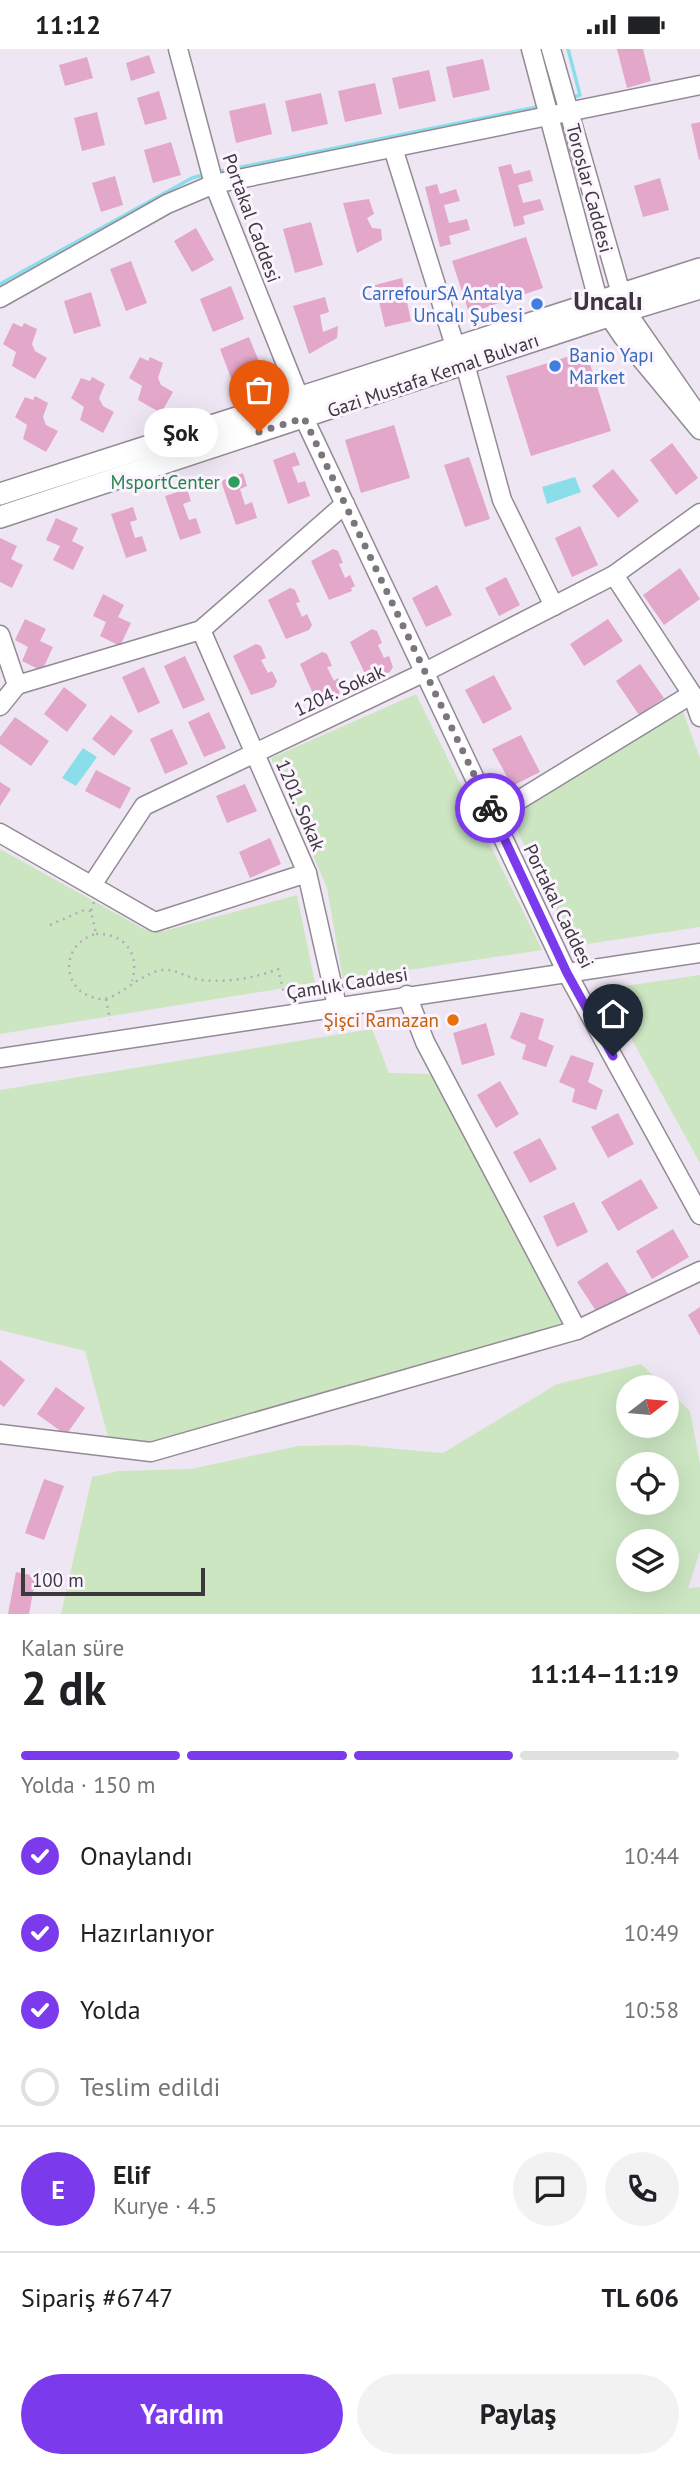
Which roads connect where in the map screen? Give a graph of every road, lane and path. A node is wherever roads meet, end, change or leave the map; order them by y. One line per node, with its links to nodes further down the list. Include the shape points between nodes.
1 (178, 49): 8 (street, Portakal Caddesi)
2 (531, 49): 6 (street, Toroslar Caddesi)
3 (551, 49): 5 (street, Toroslar Caddesi)
4 (700, 85): 5 (street)
5 (568, 112): 6 (street); 12 (street, Toroslar Caddesi)
6 (548, 116): 7 (street); 12 (street, Toroslar Caddesi)
7 (393, 148): 8 (street); 13 (street)
8 (214, 184): 11 (street, via 167,204); 14 (street, Portakal Caddesi)
9 (700, 269): 12 (main road)
10 (700, 288): 12 (main road)
11 (0, 298)
12 (613, 305): 13 (main road, Gazi Mustafa Kemal Bulvarı); 15 (street, Toroslar Caddesi); 16 (street, Toroslar Caddesi, via 666,392)
13 (460, 355): 14 (main road, Gazi Mustafa Kemal Bulvarı); 22 (street, via 502,500)
14 (302, 407): 17 (main road, Gazi Mustafa Kemal Bulvarı); 18 (street, Portakal Caddesi); 20 (main road, Gazi Mustafa Kemal Bulvarı)
15 (700, 419)
16 (700, 430)
17 (0, 493)
18 (345, 504): 23 (street); 25 (street, Portakal Caddesi)
19 (700, 513): 21 (street, 1204. Sokak)
20 (0, 517)
21 (614, 575): 22 (street, 1204. Sokak); 27 (street)
22 (554, 606): 25 (street, 1204. Sokak)
23 (201, 630): 26 (street); 30 (street, 1201. Sokak)
24 (0, 635): 26 (street)
25 (425, 672): 30 (street, 1204. Sokak); 31 (street, Portakal Caddesi)
26 (18, 685): 28 (street)
27 (692, 694): 29 (street); 31 (street)
28 (0, 706)
29 (700, 717)
30 (255, 753): 33 (street, 1201. Sokak); 34 (street, 1204. Sokak, via 144,806)
31 (493, 816): 38 (street, Portakal Caddesi)
32 (0, 833): 34 (street)
33 (307, 873): 34 (street, via 155,922); 43 (street, 1201. Sokak)
34 (92, 885)
35 (50, 925): 36 (path, via 91,911)
36 (96, 934): 39 (path, via 112,933 125,943 136,970); 42 (path, via 82,938 72,951 69,968 74,985 88,995)
37 (700, 953): 38 (street, Çamlık Caddesi)
38 (567, 973): 41 (street, Çamlık Caddesi); 46 (street, Portakal Caddesi)
39 (132, 982): 40 (path, via 161,970 206,980 265,975 278,969); 42 (path)
40 (284, 993)
41 (407, 995): 43 (street, Çamlık Caddesi); 48 (street, via 425,1042)
42 (106, 998): 44 (path)
43 (337, 1006): 45 (street, Çamlık Caddesi)
44 (110, 1020)
45 (0, 1058)
46 (700, 1215)
47 (700, 1271): 48 (street)
48 (577, 1330): 49 (street, via 151,1452)
49 (0, 1434)

